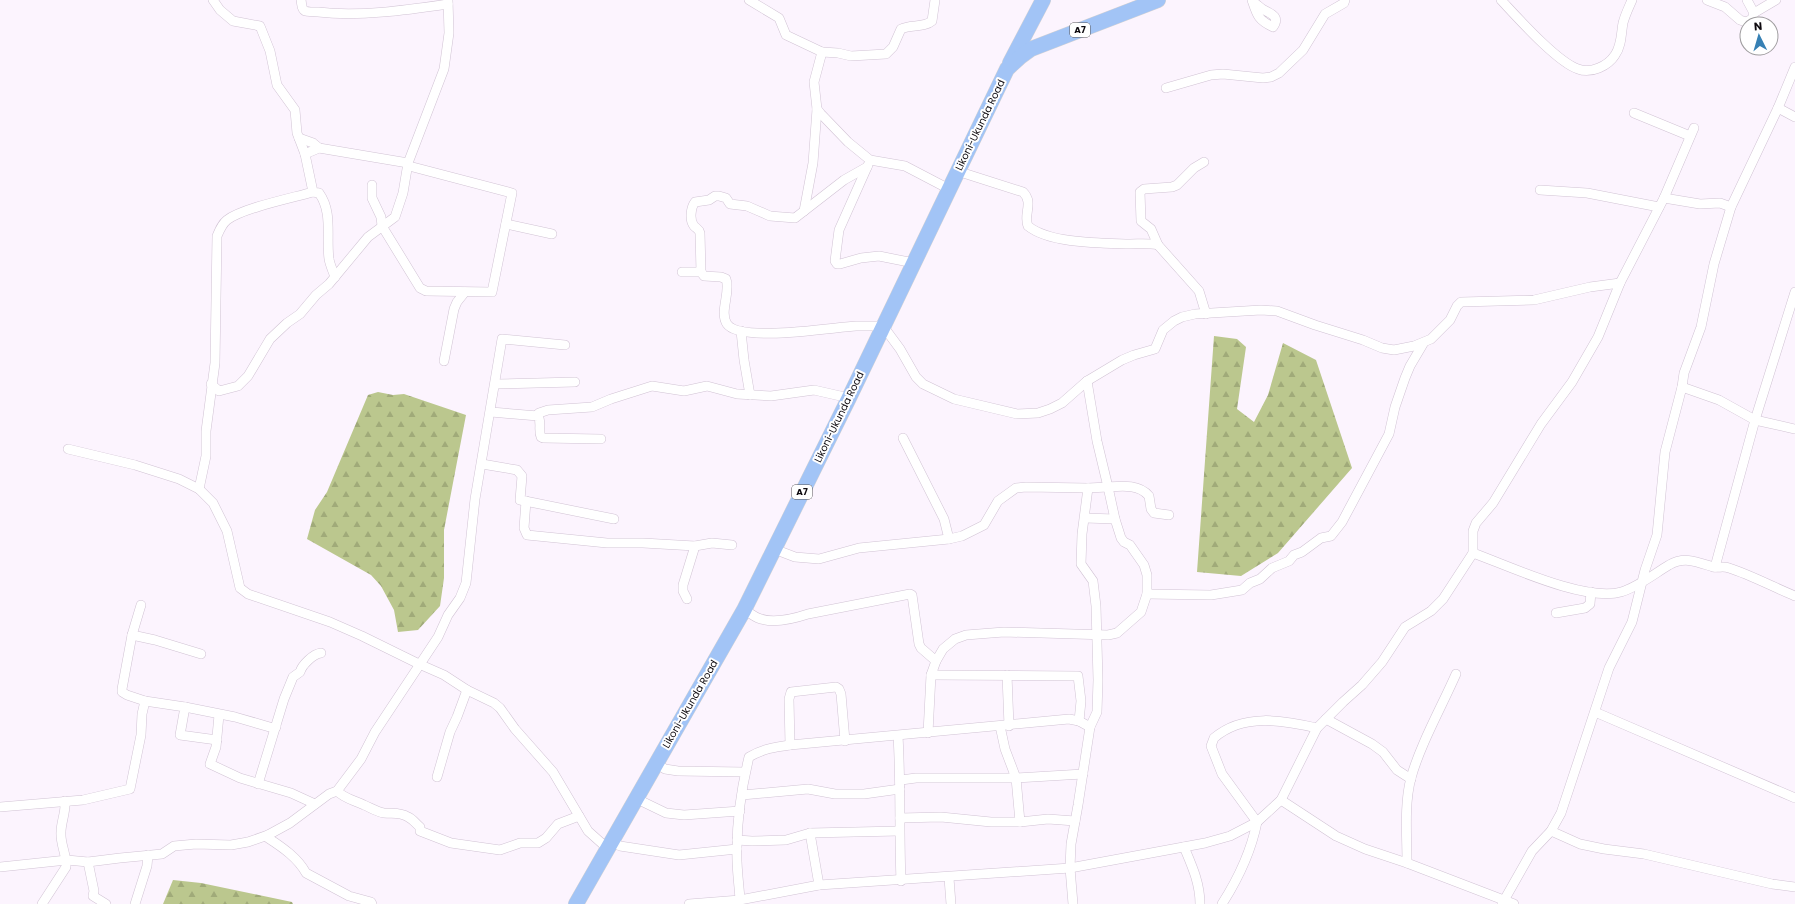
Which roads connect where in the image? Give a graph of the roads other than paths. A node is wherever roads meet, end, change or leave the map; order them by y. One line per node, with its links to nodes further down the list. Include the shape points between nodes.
1 (213, 0): 25 (street, via 233,21 260,26 270,51 277,85 295,110)
2 (301, 0): 13 (street, via 302,8 306,11 329,14 383,11)
3 (749, 0): 17 (street, via 779,18 786,35)
4 (935, 0): 17 (street, via 932,21 901,30 893,47 886,54 851,56)
5 (1043, 0): 15 (highway, A7)
6 (1158, 0): 16 (highway, Likoni-Ukunda Road / A7)
7 (1346, 0): 20 (street, via 1325,14 1303,50 1280,73 1271,78 1212,75)
8 (1500, 0): 9 (street, via 1532,33 1573,68 1584,70 1597,69 1609,62 1616,53)
9 (1632, 0)
10 (1707, 0): 14 (street, via 1725,6 1743,22 1750,21)
11 (1747, 0): 14 (street)
12 (1776, 0): 14 (street)
13 (448, 2): 29 (street, via 449,33 444,69)
14 (1754, 12)
15 (1030, 26): 16 (highway, via 1027,36 1031,43); 19 (highway, A7)
16 (1050, 42): 19 (highway, Likoni-Ukunda Road / A7, via 1020,57)
17 (822, 52): 22 (street, via 814,82)
18 (1795, 67): 21 (street)
19 (1007, 69): 31 (highway, Likoni-Ukunda Road / A7)
20 (1166, 88)
21 (1778, 108): 24 (street); 38 (street)
22 (817, 109): 30 (street); 39 (street, via 813,163)
23 (1634, 113): 36 (street, via 1692,132)
24 (1795, 117)
25 (299, 138): 26 (street); 27 (street)
26 (319, 148): 27 (street); 29 (street)
27 (305, 154): 35 (street)
28 (1204, 162): 43 (street, via 1177,185 1144,189 1140,192 1141,222 1151,229)
29 (409, 164): 40 (street, via 512,192); 41 (street, via 397,212)
30 (868, 164): 33 (street, via 905,166); 39 (street); 44 (street, via 839,230 835,261 840,264 879,256)
31 (957, 171): 33 (highway, Likoni-Ukunda Road / A7); 43 (street, via 1023,192 1029,201 1028,226 1054,237 1092,244 1117,242)
32 (372, 185): 41 (street, via 372,198 381,217)
33 (948, 189): 44 (highway, Likoni-Ukunda Road / A7)
34 (1540, 190): 37 (street, via 1587,193)
35 (313, 192): 47 (street, via 319,193 326,205 329,260); 60 (street, via 232,217 220,227 217,236 215,363)
36 (1664, 198): 37 (street); 38 (street, via 1700,204 1720,203)
37 (1659, 207): 48 (street)
38 (1732, 207): 62 (street, via 1714,264 1701,327 1684,373)
39 (804, 211): 46 (street, via 798,217 789,218 770,216 747,206 733,204 722,197 715,196 710,200 697,201 692,206 692,219 700,233)
40 (506, 224): 42 (street); 49 (street, via 493,291)
41 (382, 226): 47 (street, via 361,244); 49 (street, via 420,288 426,291)
42 (552, 234)
43 (1158, 245): 52 (street, via 1199,291)
44 (914, 263): 53 (highway, Likoni-Ukunda Road / A7)
45 (682, 272): 46 (street)
46 (701, 272): 54 (street, via 704,276 727,280 725,318 727,324)
47 (335, 277): 60 (street, via 300,314 270,339 248,376 238,386 219,391)
48 (1620, 283): 55 (street, via 1534,300 1461,302 1445,326); 85 (street, via 1598,337 1572,382 1526,447 1493,503 1476,523 1473,531)
49 (466, 292): 57 (street, via 454,309)
50 (1795, 292): 51 (street)
51 (1793, 306): 67 (street)
52 (1206, 314): 55 (street, via 1277,311 1387,350); 58 (street, via 1189,315 1174,321 1163,330 1155,349 1134,354)
53 (884, 326): 54 (street, via 774,333); 58 (street, via 920,382 954,399 1017,414 1038,413 1062,404); 64 (highway, Likoni-Ukunda Road / A7)
54 (741, 331): 63 (street)
55 (1423, 344): 89 (street, via 1405,378 1389,434 1342,522 1331,536 1321,538 1242,590 1211,595)
56 (565, 345): 61 (street, via 502,338)
57 (444, 361)
58 (1087, 381): 73 (street)
59 (575, 382): 61 (street)
60 (212, 384): 75 (street, via 206,431 206,456)
61 (496, 384): 65 (street)
62 (1682, 387): 67 (street, via 1719,400); 87 (street, via 1666,452 1658,535)
63 (750, 396): 64 (street, via 783,396 814,390); 66 (street, via 706,386 684,391 652,386 592,406 548,410)
64 (849, 398): 84 (highway, Likoni-Ukunda Road / A7)
65 (491, 412): 66 (street); 72 (street)
66 (537, 416): 70 (street, via 540,419 541,437)
67 (1755, 420): 68 (street); 86 (street)
68 (1795, 429)
69 (902, 438): 81 (street, via 944,519)
70 (601, 439)
71 (68, 449): 75 (street, via 135,465 179,479)
72 (482, 464): 76 (street, via 518,471 522,476 520,500); 100 (street, via 475,498 466,583 438,637)
73 (1108, 487): 74 (street); 77 (street, via 1126,486 1139,489 1149,496 1154,513); 80 (street)
74 (1088, 488): 78 (street); 81 (street, via 1016,488 998,501 984,525 962,536)
75 (199, 489): 100 (street, via 213,503 227,531 240,588 248,594 330,622)
76 (526, 501): 79 (street); 83 (street, via 524,528 527,535 585,542)
77 (1170, 515)
78 (1085, 518): 80 (street); 96 (street, via 1081,564 1093,581)
79 (614, 519)
80 (1115, 519): 89 (street, via 1121,538 1130,544 1144,565)
81 (949, 539): 84 (street, via 859,548 819,559 795,558)
82 (732, 545): 83 (street, via 712,543)
83 (695, 546): 91 (street, via 683,585)
84 (774, 549): 93 (highway, Likoni-Ukunda Road / A7)
85 (1473, 553): 88 (street, via 1541,579); 109 (street, via 1443,599 1431,611 1405,627 1382,662)
86 (1715, 567): 87 (street, via 1695,560 1681,560); 90 (street, via 1727,567)
87 (1642, 581): 88 (street, via 1631,589 1613,594); 107 (street, via 1632,622 1609,668)
88 (1591, 592): 94 (street, via 1590,604 1587,607)
89 (1147, 594): 96 (street, via 1142,609 1124,628 1113,634)
90 (1795, 596)
91 (687, 600)
92 (141, 606): 95 (street)
93 (744, 610): 99 (street, via 759,618 792,619 910,594 914,602 917,640 921,648); 120 (highway, Likoni-Ukunda Road / A7)
94 (1556, 613)
95 (132, 636): 98 (street); 105 (street, via 122,692)
96 (1096, 636): 99 (street, via 1004,632 966,635 947,645); 113 (street, via 1098,698 1097,712)
97 (320, 652): 112 (street, via 293,677)
98 (201, 654)
99 (936, 661): 102 (street)
100 (419, 664): 104 (street, via 444,675); 128 (street, via 375,732 361,759)
101 (1456, 674): 125 (street)
102 (931, 675): 103 (street); 115 (street)
103 (1007, 675): 110 (street, via 1078,676 1081,701); 111 (street)
104 (467, 690): 123 (street, via 450,732); 137 (street, via 500,708 553,772)
105 (145, 701): 106 (street); 133 (street, via 130,789 98,798)
106 (185, 707): 108 (street); 117 (street, via 180,735)
107 (1595, 712): 131 (street); 143 (street, via 1561,813)
108 (219, 715): 112 (street); 117 (street)
109 (1326, 719): 114 (street); 125 (street, via 1372,744 1383,752 1397,770)
110 (1079, 721): 111 (street, via 1069,719); 113 (street)
111 (1005, 726): 115 (street); 124 (street, via 1006,749)
112 (276, 727): 126 (street)
113 (1090, 727): 122 (street)
114 (1317, 728): 132 (street); 141 (street, via 1274,720 1250,722 1230,727 1214,738 1211,746 1222,774)
115 (928, 733): 116 (street)
116 (898, 736): 118 (street); 127 (street)
117 (217, 740): 126 (street, via 210,764)
118 (845, 740): 119 (street); 119 (street, via 841,694 836,687 791,692)
119 (790, 745): 121 (street, via 772,748 749,757)
120 (656, 763): 121 (street, via 665,769 678,771); 130 (highway, Likoni-Ukunda Road / A7)
121 (745, 772): 129 (street)
122 (1083, 774): 124 (street); 140 (street)
123 (437, 777)
124 (1016, 778): 127 (street, via 916,778); 139 (street)
125 (1410, 779): 152 (street)
126 (258, 784): 134 (street, via 291,793)
127 (901, 785): 129 (street, via 864,794 835,794 808,789); 138 (street)
128 (337, 791): 134 (street); 137 (street, via 342,796 373,810 396,812 409,817 420,830 429,835 451,843 494,850 520,843 538,843 558,824)
129 (742, 795): 136 (street)
130 (635, 798): 136 (street, via 666,813 684,815); 146 (highway, Likoni-Ukunda Road / A7)
131 (1795, 798)
132 (1281, 800): 141 (street); 152 (street, via 1336,836)
133 (65, 801): 135 (street); 150 (street, via 61,837)
134 (315, 804): 145 (street, via 290,824)
135 (0, 807)
136 (740, 812): 147 (street)
137 (579, 816): 146 (street, via 588,830)
138 (900, 818): 139 (street, via 941,817); 142 (street)
139 (1020, 822): 140 (street, via 1048,819)
140 (1075, 822): 154 (street)
141 (1257, 822): 148 (street, via 1230,836); 170 (street, via 1253,842)
142 (899, 831): 144 (street); 156 (street)
143 (1551, 831): 158 (street, via 1580,844 1644,854); 160 (street, via 1532,851)
144 (810, 833): 147 (street, via 786,840); 157 (street)
145 (268, 835): 149 (street, via 231,845 174,846 162,854); 164 (street, via 268,838 302,866 306,873 349,896)
146 (609, 844): 147 (street, via 679,855); 165 (highway, Likoni-Ukunda Road / A7)
147 (737, 844): 159 (street)
148 (1184, 847): 154 (street); 169 (street, via 1197,878)
149 (148, 855): 151 (street); 163 (street)
150 (67, 860): 151 (street); 153 (street); 161 (street, via 66,867)
151 (88, 862): 162 (street, via 93,896)
152 (1407, 863): 160 (street)
153 (0, 867)
154 (1070, 868): 155 (street); 168 (street)
155 (949, 878): 156 (street); 167 (street)
156 (901, 881): 157 (street)
157 (819, 885): 159 (street)
158 (1795, 888)
159 (740, 900): 166 (street)
160 (1503, 902): 171 (street)
161 (42, 904)
162 (106, 904)
163 (135, 904)
164 (372, 904)
165 (576, 904)
166 (690, 904)
167 (951, 904)
168 (1073, 904)
169 (1200, 904)
170 (1222, 904)
171 (1514, 904)

